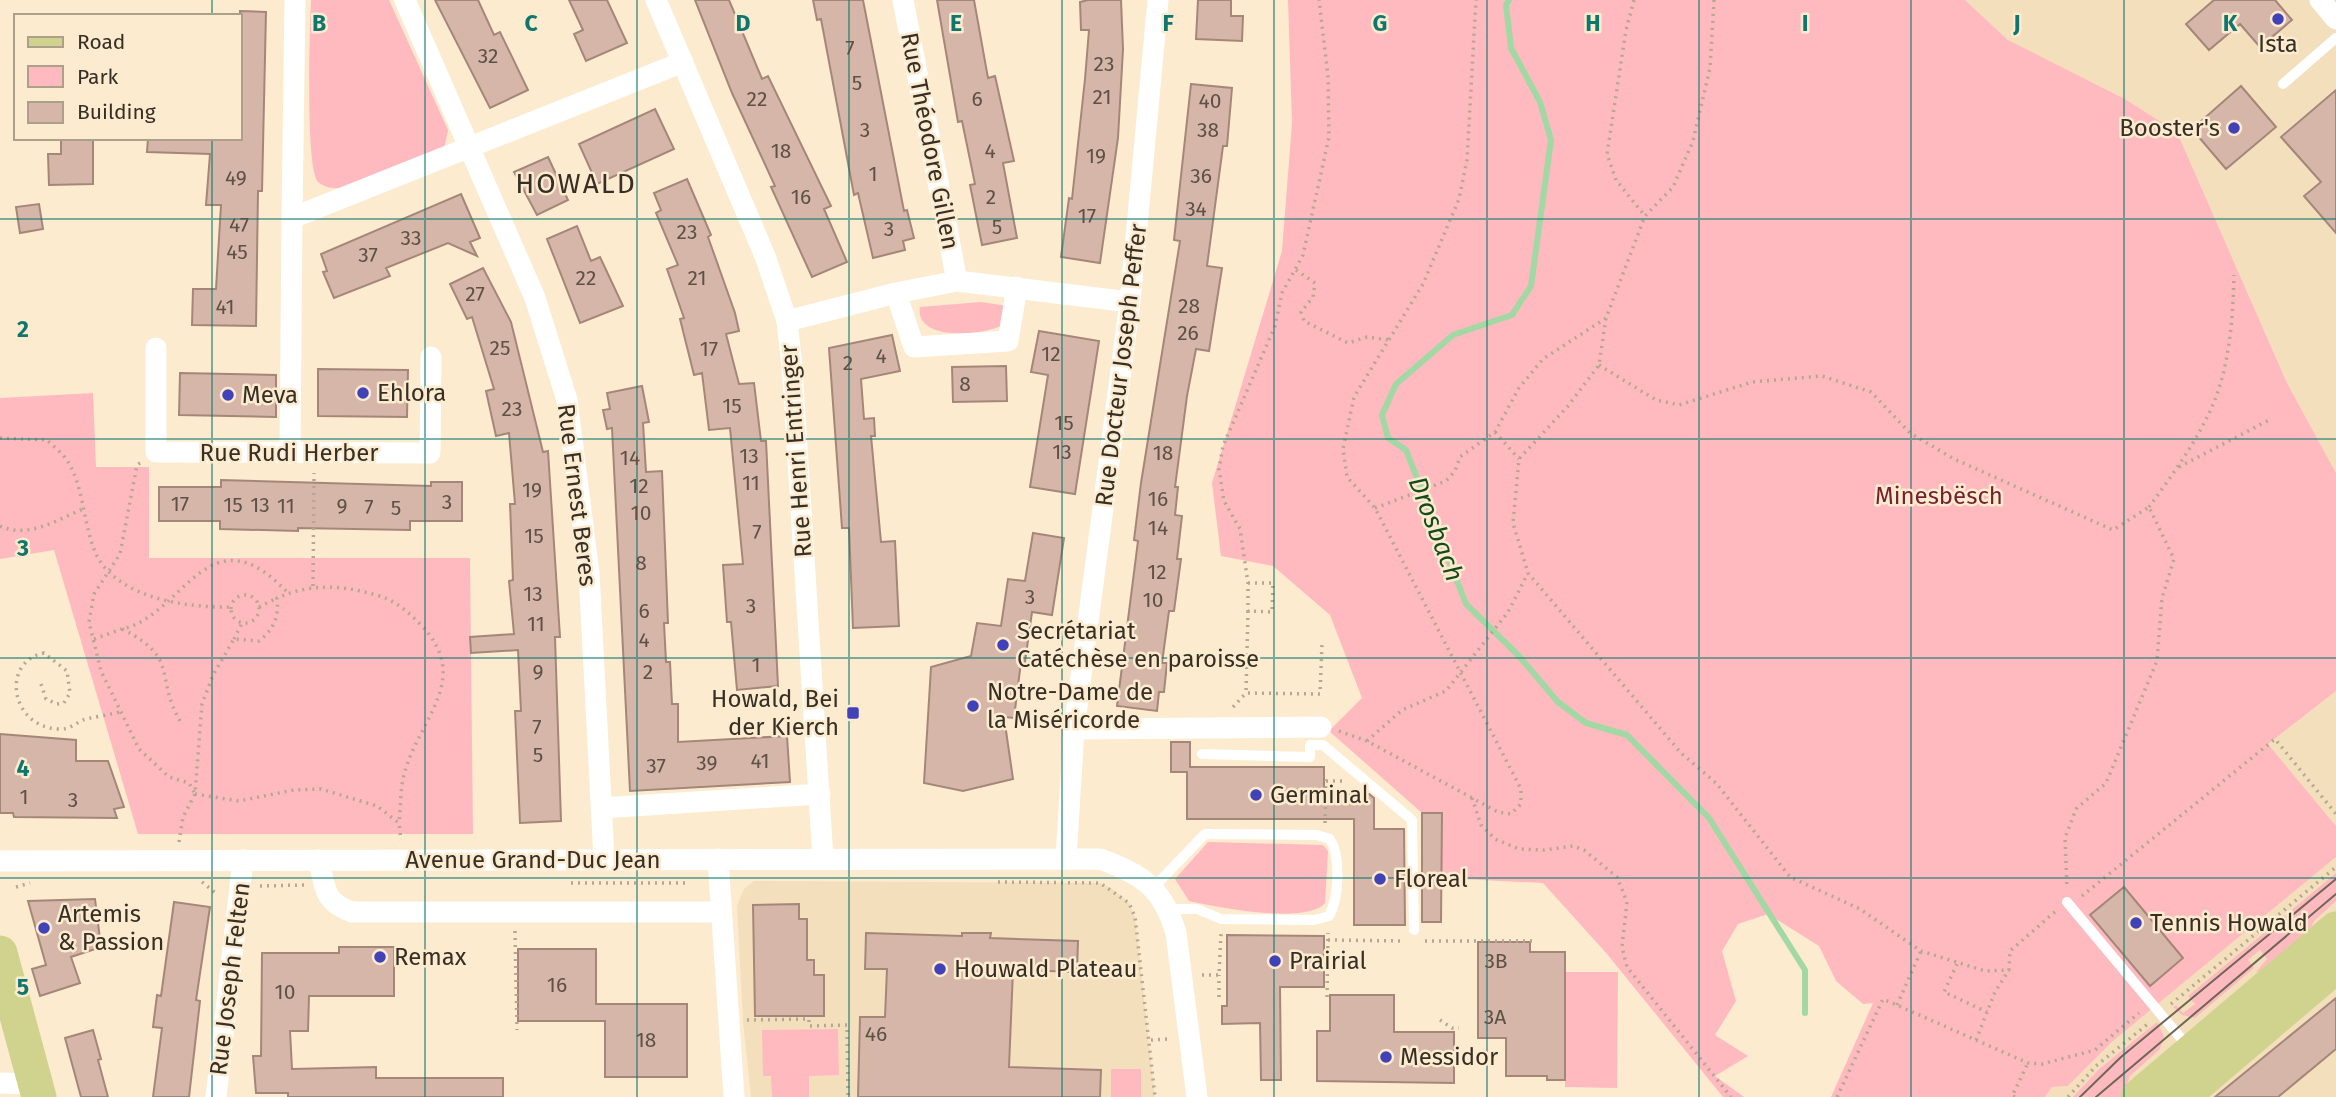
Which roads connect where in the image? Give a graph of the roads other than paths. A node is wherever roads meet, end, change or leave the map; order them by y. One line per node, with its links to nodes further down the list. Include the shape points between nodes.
1 (295, 0): 12 (street)
2 (405, 0): 11 (street, Rue Ernest Beres)
3 (656, 0): 9 (street, Rue Henri Entringer)
4 (903, 0): 13 (street, Rue Théodore Gillen)
5 (1158, 0): 16 (street, Rue Docteur Joseph Peffer)
6 (2320, 0): 7 (street)
7 (2336, 19)
8 (2336, 38): 10 (lane)
9 (682, 62): 11 (street); 17 (street, Rue Henri Entringer, via 765,256)
10 (2283, 84)
11 (471, 148): 12 (street); 25 (street, Rue Ernest Beres, via 536,298 567,400 589,573)
12 (292, 218): 20 (street)
13 (957, 281): 14 (street); 15 (street)
14 (1017, 287): 15 (street, via 1008,341 914,347); 16 (street)
15 (896, 293): 17 (street)
16 (1130, 302): 21 (street, Rue Docteur Joseph Peffer)
17 (787, 321): 24 (street, Rue Henri Entringer)
18 (156, 348): 20 (street, Rue Rudi Herber, via 156,453)
19 (430, 357): 20 (street, Rue Rudi Herber, via 430,453)
20 (290, 453)
21 (1074, 729): 22 (street); 29 (street, Rue Docteur Joseph Peffer)
22 (1322, 736): 23 (lane, via 1310,745 1310,757); 38 (lane, via 1366,782 1412,820)
23 (1202, 754)
24 (820, 794): 25 (street); 28 (street, Rue Henri Entringer)
25 (601, 808): 26 (street, Rue Ernest Beres)
26 (604, 859): 27 (street, Avenue Grand-Duc Jean); 31 (street, Avenue Grand-Duc Jean)
27 (718, 859): 28 (street, Avenue Grand-Duc Jean); 36 (street)
28 (823, 859): 29 (street, Avenue Grand-Duc Jean)
29 (1066, 859): 33 (street, Avenue Grand-Duc Jean, via 1100,859 1130,869)
30 (243, 860): 31 (street, Avenue Grand-Duc Jean); 32 (street, Avenue Grand-Duc Jean); 44 (street, Rue Joseph Felten)
31 (318, 860): 36 (street, via 326,894 336,906 352,912)
32 (0, 861)
33 (1154, 887): 35 (street); 35 (lane, via 1205,834 1325,837 1335,849 1335,905 1329,916 1314,920 1221,919 1197,909)
34 (2067, 902): 41 (lane)
35 (1169, 909): 46 (street)
36 (721, 912): 45 (street)
37 (2336, 929): 41 (main road)
38 (1414, 930)
39 (0, 953): 43 (main road)
40 (2336, 966): 48 (main road)
41 (2190, 1050): 47 (main road)
42 (0, 1083): 43 (street)
43 (37, 1091)
44 (216, 1097)
45 (734, 1097)
46 (1198, 1097)
47 (2138, 1097)
48 (2182, 1097)

